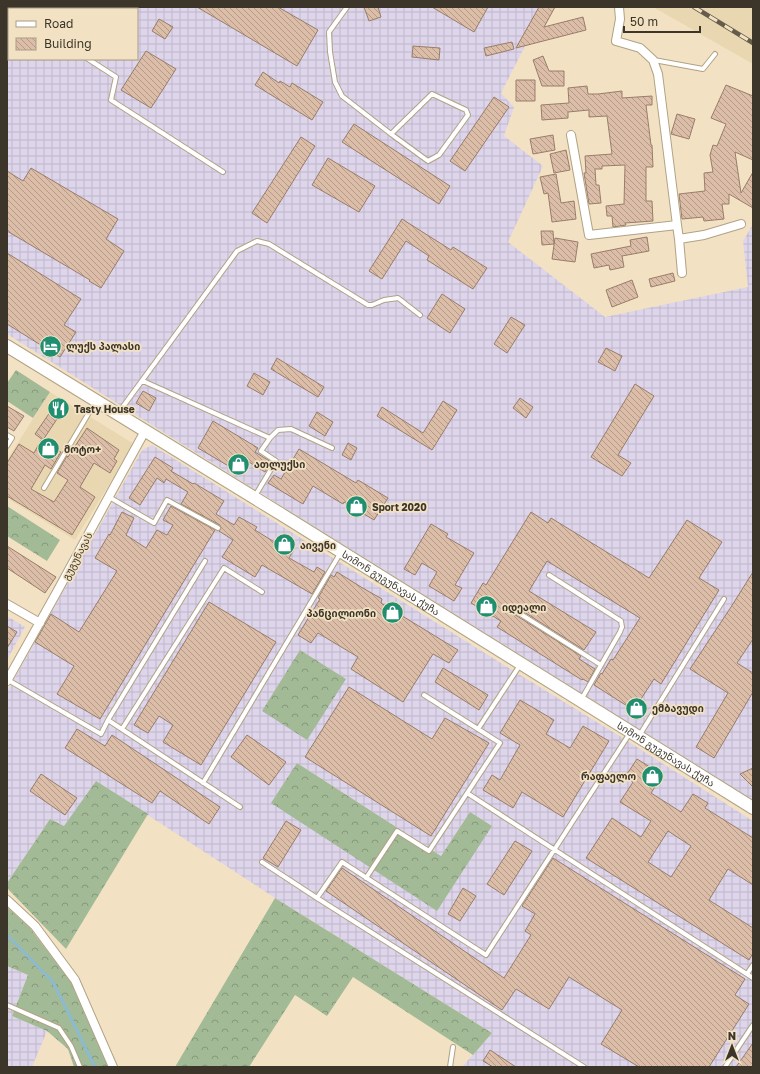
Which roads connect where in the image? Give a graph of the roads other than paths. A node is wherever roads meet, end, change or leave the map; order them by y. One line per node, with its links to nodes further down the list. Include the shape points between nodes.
1 (347, 7): 6 (lane, via 329,32 336,82 342,96)
2 (619, 7): 5 (street, via 620,19 616,40 640,48)
3 (715, 54): 5 (lane, via 703,68)
4 (90, 60): 8 (lane, via 116,76 111,100)
5 (653, 60): 10 (street, via 658,74)
6 (391, 134): 6 (lane, via 428,161 439,155 468,115 466,110 432,94)
7 (571, 135): 10 (street, via 589,235)
8 (223, 172)
9 (741, 224): 11 (street)
10 (677, 225): 11 (street)
11 (679, 239): 12 (street)
12 (682, 273)
13 (420, 315): 15 (lane, via 398,298 368,305 269,244 257,241 237,252)
14 (7, 346): 16 (main road, სიმონ გუგუნავას ქუჩა)
15 (143, 381): 17 (lane); 20 (lane)
16 (96, 401): 17 (main road, სიმონ გუგუნავას ქუჩა); 23 (lane)
17 (118, 414): 18 (main road, სიმონ გუგუნავას ქუჩა)
18 (146, 431): 24 (street, გუგუნავას); 25 (main road, სიმონ გუგუნავას ქუჩა)
19 (7, 435): 21 (lane, via 12,438)
20 (270, 438): 22 (lane, via 278,430 291,429); 25 (lane, via 261,451 276,461)
21 (7, 446)
22 (332, 448)
23 (44, 488)
24 (109, 497): 26 (lane, via 154,522 167,500); 34 (street, გუგუნავას)
25 (254, 498): 27 (main road, სიმონ გუგუნავას ქუჩა)
26 (218, 528)
27 (341, 552): 35 (main road, სიმონ გუგუნავას ქუჩა); 44 (lane)
28 (205, 561): 40 (lane)
29 (549, 575): 36 (lane, via 621,621 620,632)
30 (262, 592): 41 (lane, via 224,568)
31 (724, 600): 43 (lane)
32 (7, 604): 34 (street)
33 (511, 608): 36 (lane)
34 (40, 623): 37 (street, გუგუნავას)
35 (521, 663): 39 (main road, სიმონ გუგუნავას ქუჩა); 42 (lane)
36 (601, 665): 39 (lane)
37 (7, 680): 40 (lane, via 101,734)
38 (424, 695): 42 (lane)
39 (581, 700): 43 (main road, სიმონ გუგუნავას ქუჩა)
40 (108, 720): 41 (lane)
41 (122, 729): 44 (lane)
42 (478, 729): 45 (lane, via 500,743)
43 (635, 734): 47 (main road, სიმონ გუგუნავას ქუჩა); 48 (lane)
44 (203, 783): 46 (lane)
45 (467, 793): 48 (lane); 50 (lane, via 429,851 397,831)
46 (240, 807)
47 (753, 808)
48 (555, 849): 50 (lane, via 486,955); 54 (lane)
49 (262, 862): 51 (lane)
50 (366, 878): 51 (lane, via 342,862)
51 (317, 898): 62 (lane)
52 (7, 900): 60 (street, via 35,926 75,980)
53 (753, 965): 54 (lane)
54 (747, 974): 55 (lane)
55 (753, 978)
56 (7, 1005): 59 (lane, via 59,1028 71,1046)
57 (753, 1025): 63 (lane)
58 (453, 1047): 61 (lane)
59 (80, 1067)
60 (113, 1067)
61 (450, 1067)
62 (584, 1067)
63 (725, 1067)

